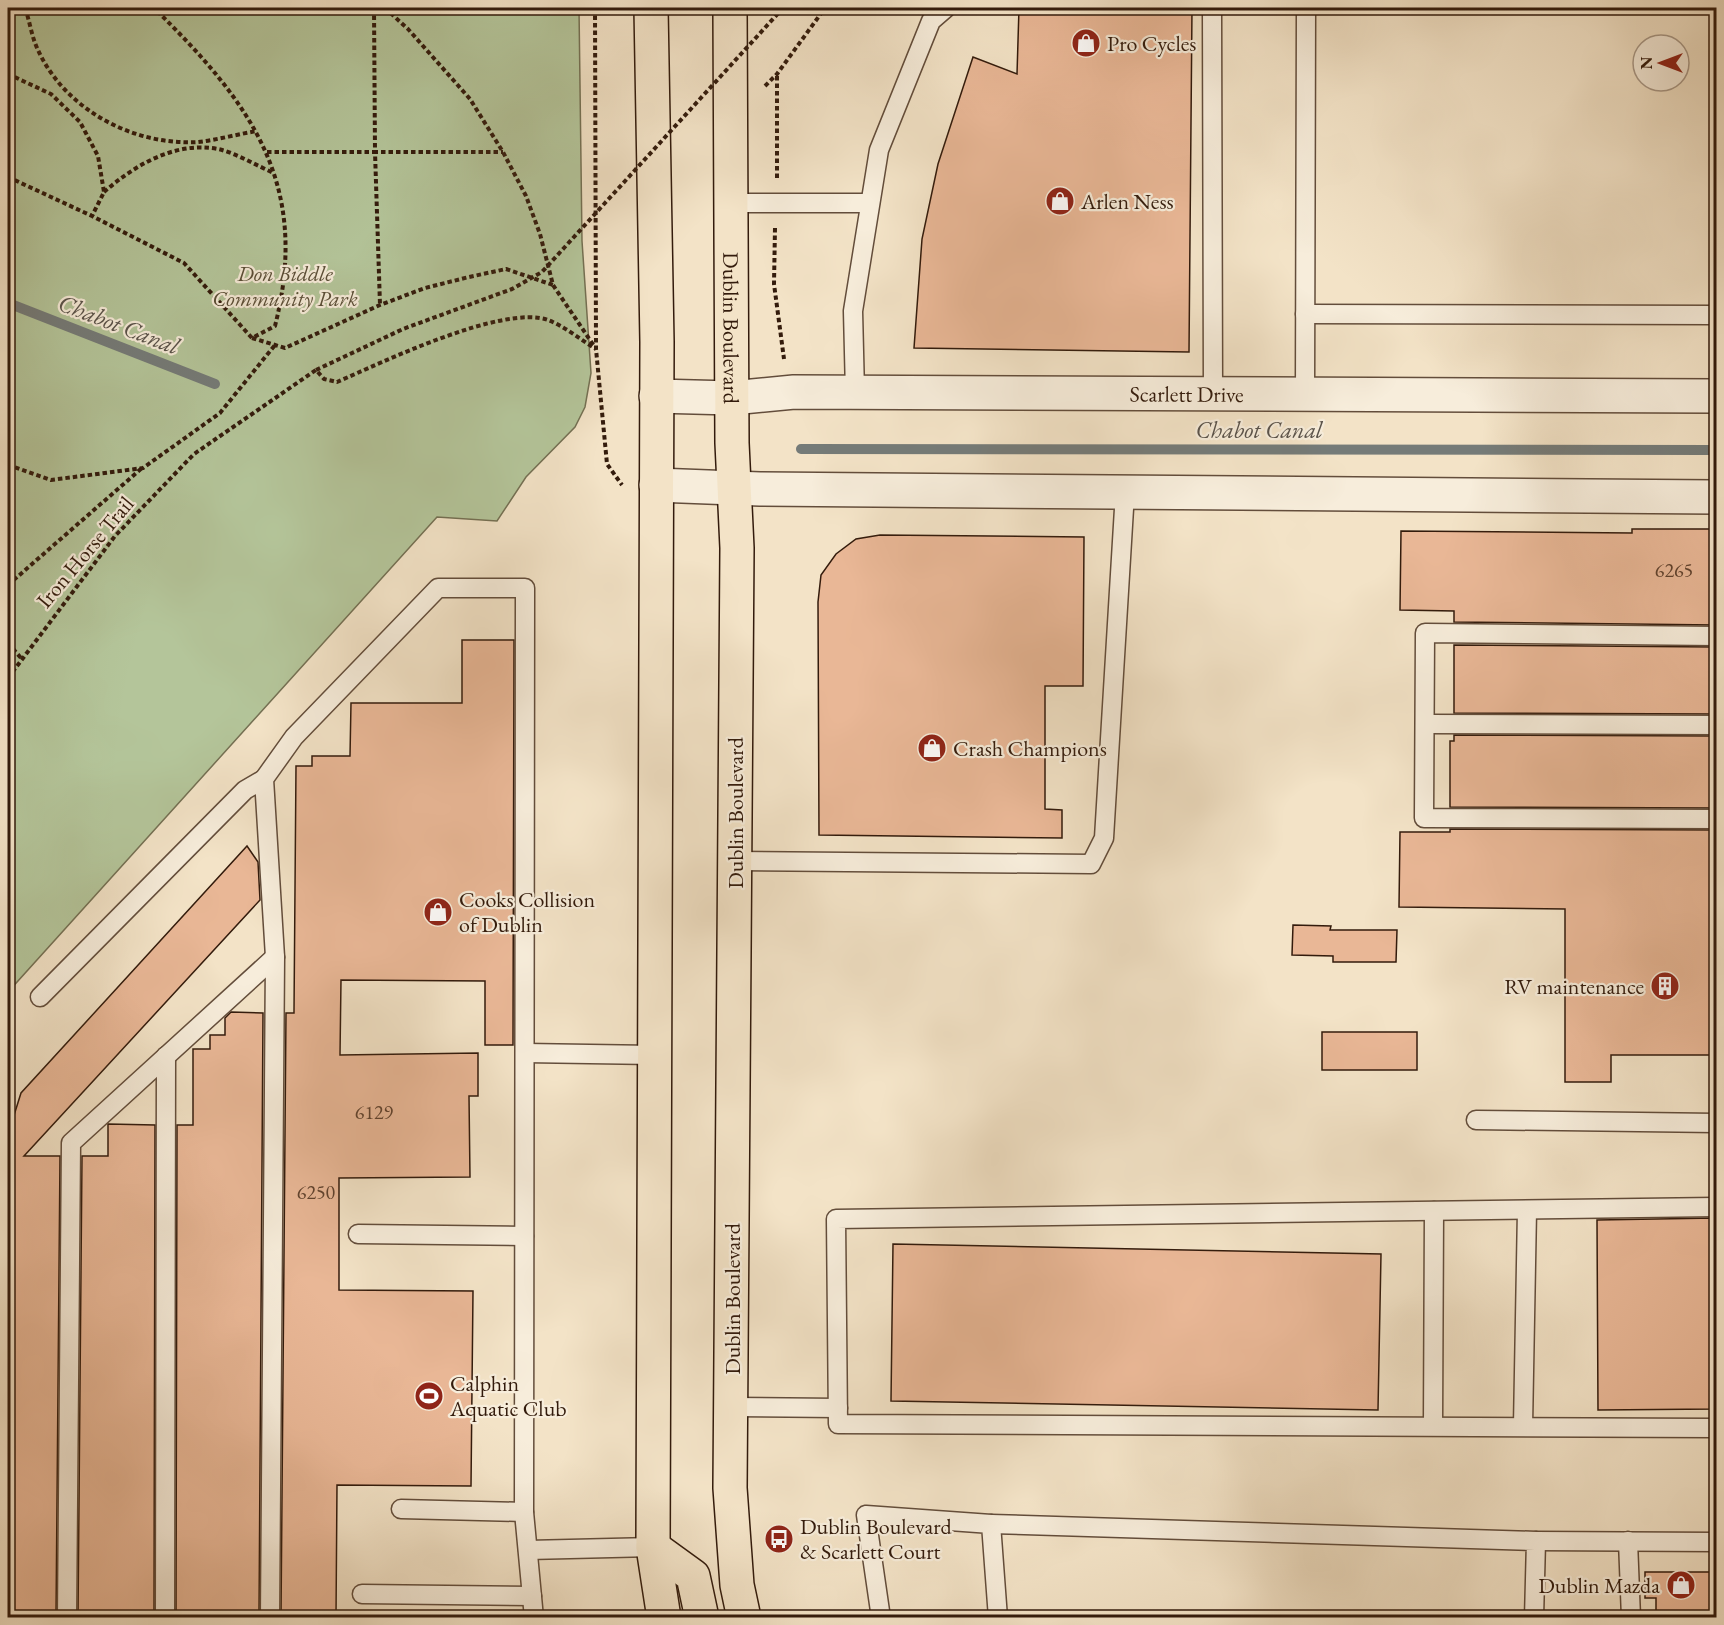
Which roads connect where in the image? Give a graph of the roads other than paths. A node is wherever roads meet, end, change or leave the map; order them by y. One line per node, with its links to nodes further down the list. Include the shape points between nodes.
1 (651, 8): 13 (main road)
2 (729, 8): 6 (main road, Dublin Boulevard)
3 (945, 8): 7 (lane, via 931,21 879,150)
4 (1212, 8): 11 (lane)
5 (1306, 8): 8 (lane)
6 (731, 203): 7 (lane); 15 (main road, Dublin Boulevard)
7 (870, 203): 10 (lane, via 854,311)
8 (1305, 314): 9 (lane); 12 (lane)
9 (1716, 315)
10 (855, 393): 11 (street, Scarlett Drive); 15 (street, Scarlett Drive, via 794,392)
11 (1213, 394): 12 (street, Scarlett Drive)
12 (1305, 395): 14 (street, Scarlett Drive)
13 (656, 396): 15 (street, Scarlett Drive); 17 (main road)
14 (1716, 396)
15 (732, 398): 16 (main road, Dublin Boulevard)
16 (734, 487): 17 (street); 18 (street); 25 (main road, Dublin Boulevard)
17 (641, 488): 29 (main road)
18 (1125, 492): 19 (street); 25 (lane, via 1104,838 1091,864)
19 (1716, 497)
20 (1716, 636): 21 (lane, via 1425,633)
21 (1425, 724): 22 (lane); 24 (lane, via 1424,818)
22 (1716, 725)
23 (264, 779): 26 (lane); 27 (lane, via 245,790); 28 (lane, via 294,737 438,588 525,588)
24 (1716, 819)
25 (735, 861): 38 (main road, Dublin Boulevard)
26 (275, 957): 30 (lane); 55 (lane)
27 (40, 997)
28 (525, 1053): 29 (lane); 37 (lane)
29 (654, 1055): 49 (main road)
30 (166, 1056): 53 (lane, via 71,1143); 54 (lane)
31 (1476, 1120): 32 (lane)
32 (1716, 1123)
33 (1716, 1207): 34 (lane)
34 (1527, 1210): 35 (lane); 41 (lane)
35 (1434, 1211): 39 (lane, via 836,1219); 40 (lane)
36 (358, 1234): 37 (lane)
37 (524, 1236): 44 (lane)
38 (731, 1407): 39 (lane); 59 (main road, Dublin Boulevard, via 731,1499 737,1585)
39 (838, 1408): 40 (lane, via 838,1424)
40 (1433, 1426): 41 (lane)
41 (1523, 1426): 42 (lane)
42 (1716, 1428)
43 (401, 1509): 44 (lane)
44 (524, 1512): 50 (lane)
45 (991, 1524): 46 (lane); 60 (lane, via 866,1515); 61 (lane)
46 (1536, 1541): 47 (lane); 62 (lane)
47 (1628, 1541): 48 (lane); 63 (lane)
48 (1716, 1542)
49 (653, 1547): 50 (lane); 57 (main road); 58 (main road, via 693,1576)
50 (528, 1550): 52 (lane)
51 (362, 1594): 52 (lane)
52 (532, 1596): 56 (lane)
53 (67, 1617)
54 (165, 1617)
55 (270, 1617)
56 (534, 1617)
57 (664, 1617)
58 (702, 1617)
59 (744, 1617)
60 (881, 1617)
61 (998, 1617)
62 (1534, 1617)
63 (1631, 1617)

